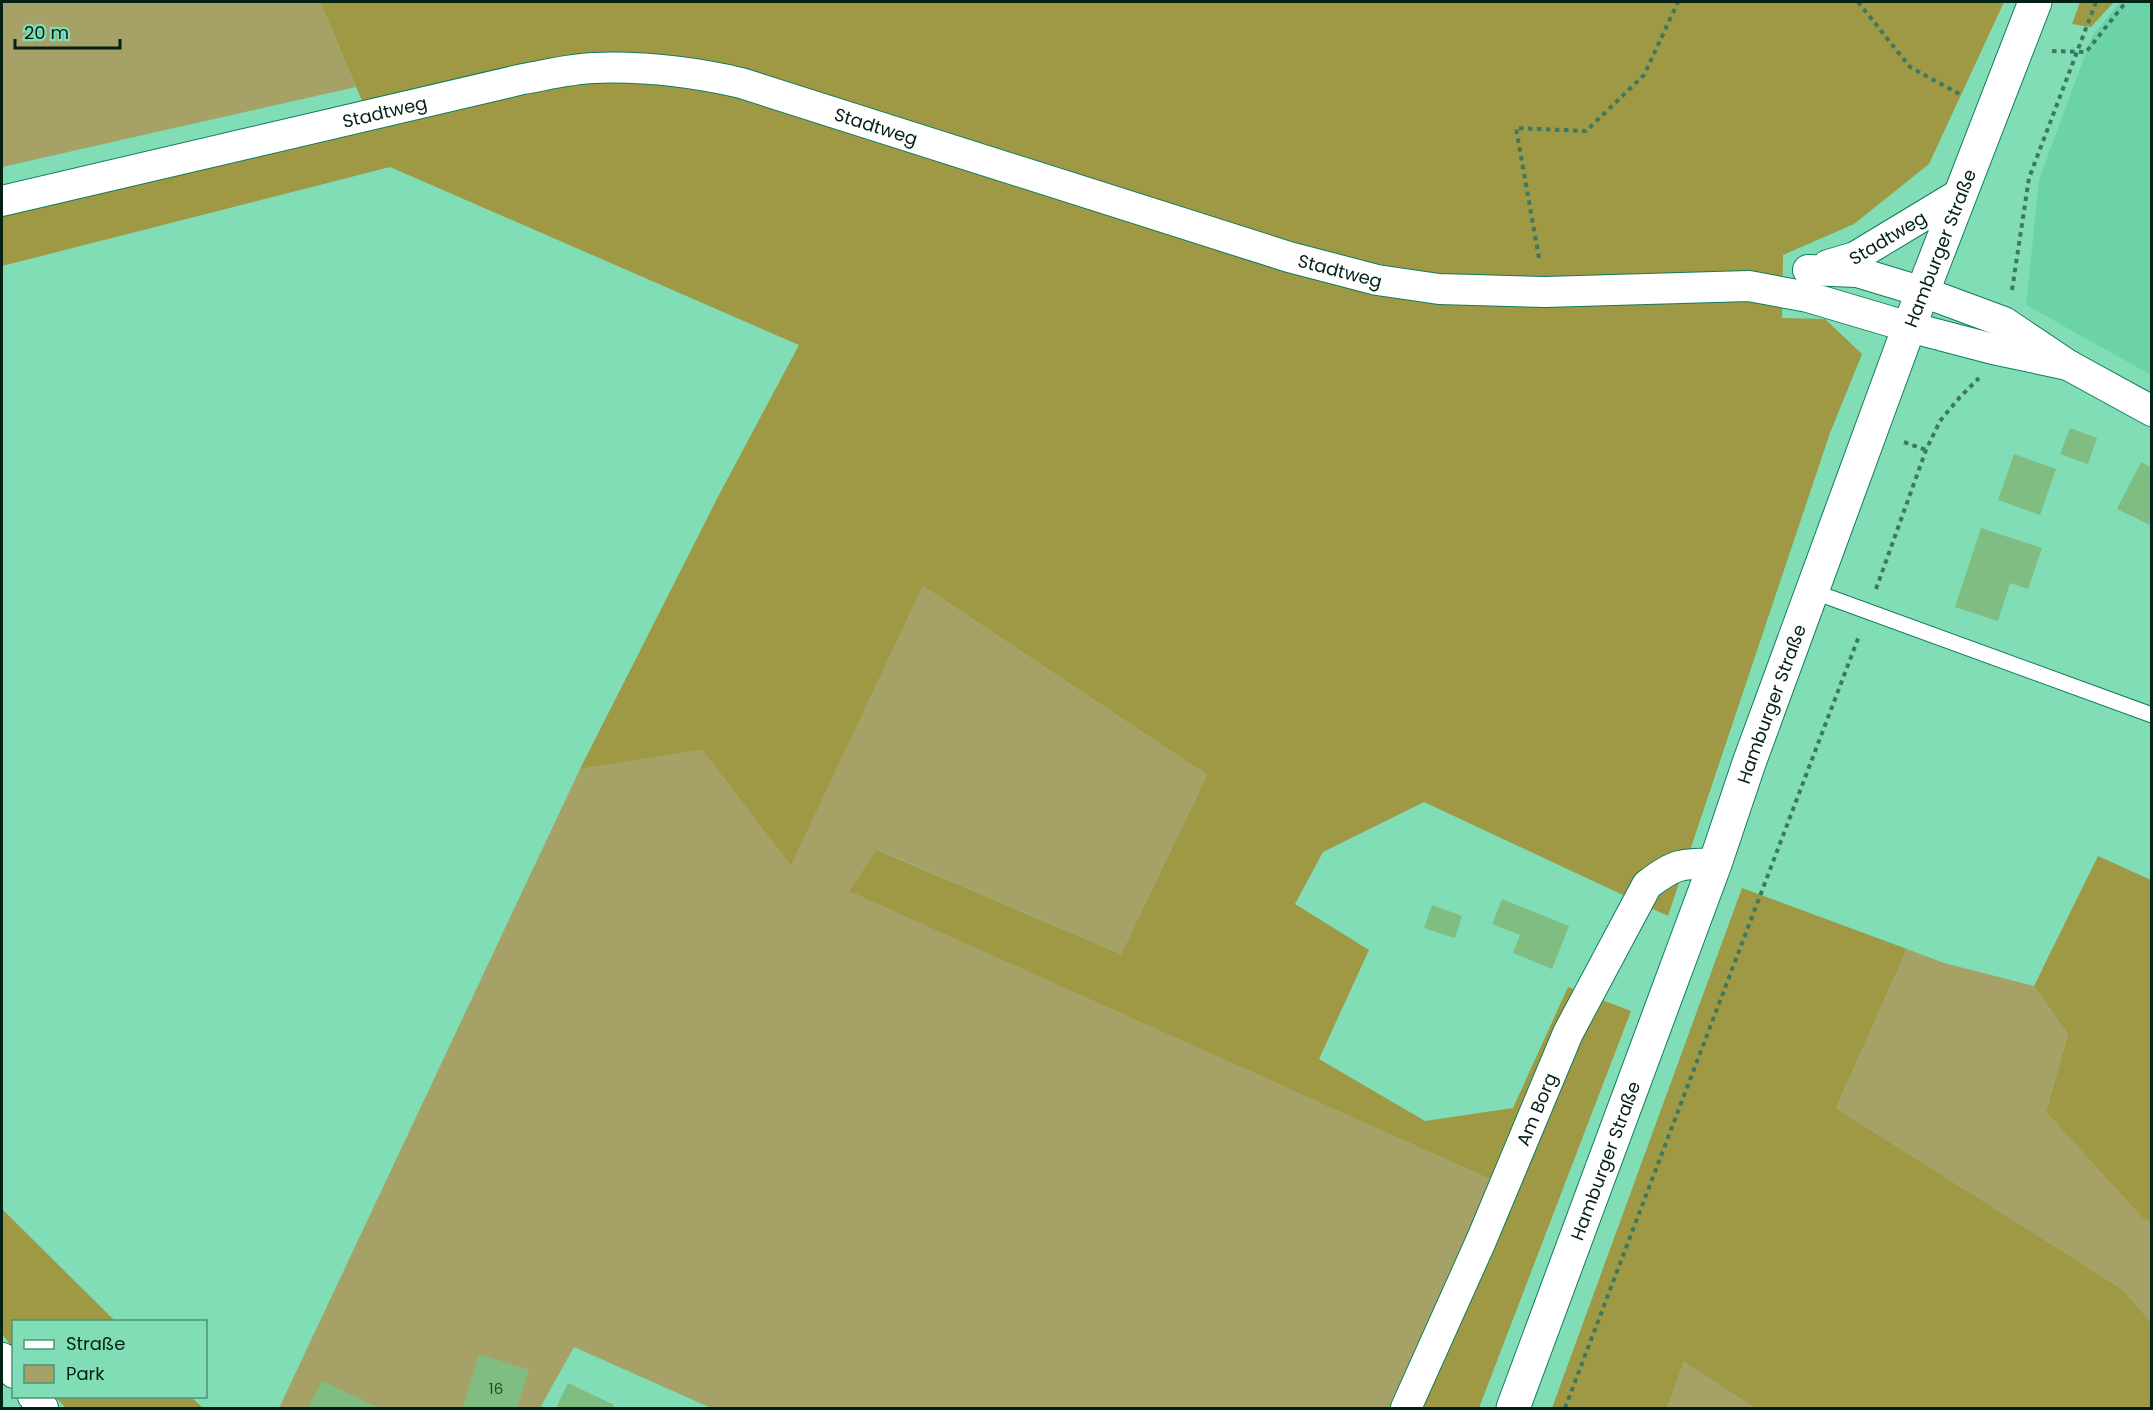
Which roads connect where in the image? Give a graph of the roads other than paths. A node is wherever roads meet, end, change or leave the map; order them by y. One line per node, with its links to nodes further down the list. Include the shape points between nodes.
1 (2035, 2): 2 (main road, Hamburger Straße)
2 (1961, 193): 4 (street, Stadtweg, via 1855,257); 6 (main road, Hamburger Straße)
3 (2, 201): 5 (street, Stadtweg, via 523,79 592,68 649,69 696,73 741,83 1289,257 1377,280 1439,289 1545,292)
4 (1808, 270): 5 (street, Stadtweg); 6 (street, Stadtweg, via 1857,272)
5 (1749, 286): 7 (street, Stadtweg, via 1808,297)
6 (1923, 292): 7 (main road, Hamburger Straße); 8 (street, Stadtweg)
7 (1909, 327): 8 (street, Stadtweg); 10 (main road, Hamburger Straße)
8 (1998, 335): 9 (street, via 2068,365)
9 (2151, 411)
10 (1812, 591): 11 (lane); 12 (main road, Hamburger Straße)
11 (2151, 715)
12 (1715, 864): 15 (street, Am Borg, via 1685,864 1663,872 1647,885 1568,1033); 16 (main road, Hamburger Straße)
13 (2, 1358): 14 (street)
14 (12, 1370)
15 (1406, 1408)
16 (1513, 1408)

